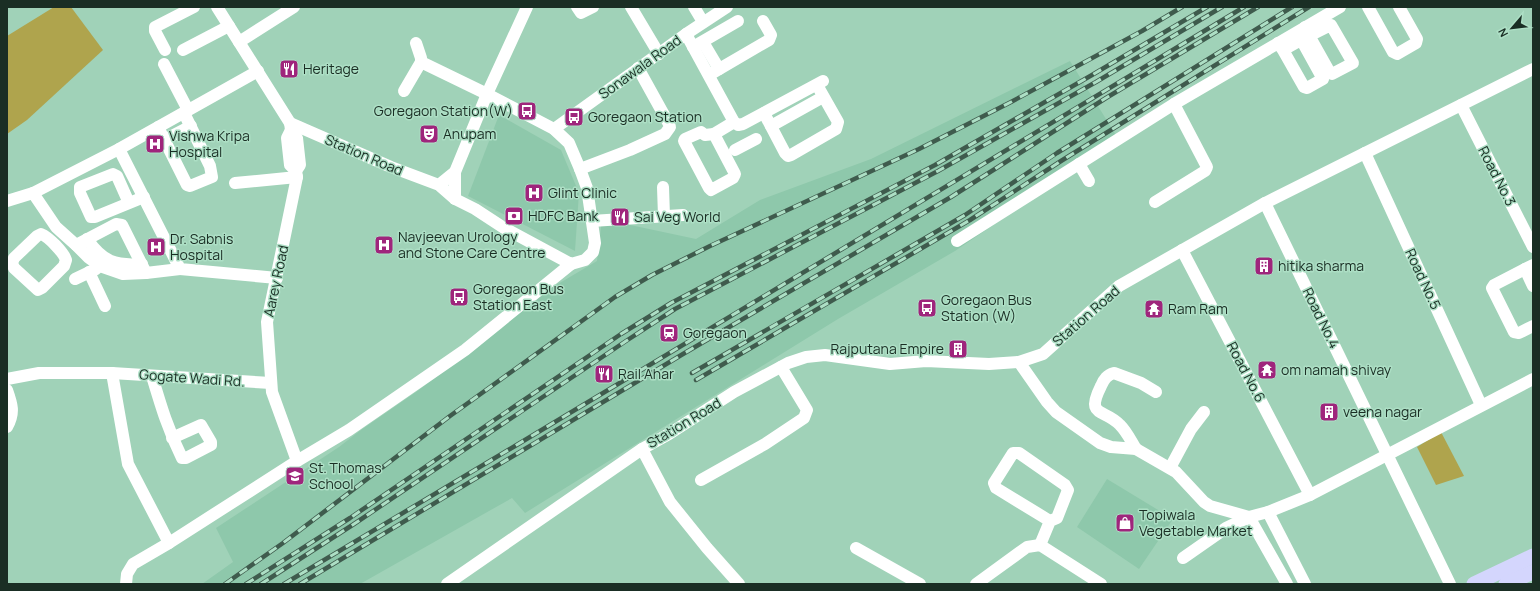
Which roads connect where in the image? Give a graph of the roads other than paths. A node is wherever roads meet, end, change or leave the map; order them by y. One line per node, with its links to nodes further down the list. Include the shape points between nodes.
1 (194, 7): 22 (street, via 155,27)
2 (217, 7): 17 (street)
3 (294, 7): 19 (street)
4 (526, 7): 33 (street)
5 (577, 7): 6 (street, via 581,13)
6 (593, 7)
7 (631, 7): 24 (street)
8 (694, 7): 15 (street)
9 (726, 7): 13 (street, Sonawala Road)
10 (1340, 7): 35 (street, via 1307,32)
11 (1399, 7): 12 (street, via 1417,39 1416,44 1397,54 1393,52)
12 (1370, 8)
13 (713, 11): 15 (street, Sonawala Road)
14 (738, 21): 21 (street)
15 (703, 22): 18 (street, Sonawala Road)
16 (763, 22): 31 (street, via 771,35 769,40)
17 (229, 26): 19 (street); 23 (street)
18 (686, 34): 21 (street); 24 (street, Sonawala Road)
19 (239, 42): 30 (street)
20 (416, 43): 25 (street)
21 (698, 44): 31 (street)
22 (165, 50)
23 (183, 50)
24 (659, 54): 28 (street, Sonawala Road)
25 (421, 62): 32 (street); 33 (street)
26 (164, 64): 37 (street)
27 (740, 66): 31 (street)
28 (638, 68): 43 (street, Sonawala Road); 51 (street, via 669,124 668,131 630,150)
29 (1533, 69): 36 (street, Station Road)
30 (258, 71): 37 (street); 41 (street)
31 (714, 75): 39 (street)
32 (404, 91)
33 (487, 94): 43 (street); 52 (street)
34 (823, 97): 38 (street, via 820,83); 42 (street); 42 (street, via 838,122 836,130 788,156 784,153)
35 (1174, 104): 50 (street); 63 (street, via 1207,167 1205,171)
36 (1461, 105): 49 (street, Station Road); 71 (street, Road No.3)
37 (186, 111): 40 (street); 44 (street)
38 (764, 113): 39 (street); 42 (street)
39 (739, 123): 45 (street); 48 (street, via 754,140)
40 (191, 126): 46 (street); 46 (street, via 210,166 212,177 188,186)
41 (290, 126): 53 (street, via 286,138 290,165); 57 (street, Station Road)
42 (771, 126)
43 (554, 128): 51 (street, via 569,143)
44 (155, 129): 46 (street); 47 (street); 56 (street)
45 (714, 134): 45 (street, via 735,174 733,178 711,190 684,139 701,132 705,135)
46 (164, 140)
47 (119, 149): 59 (street); 60 (street)
48 (736, 150)
49 (1365, 153): 65 (street, Station Road); 94 (street, Road No.5)
50 (1079, 164): 54 (street); 70 (street)
51 (580, 169): 68 (street, via 587,188)
52 (455, 172): 57 (street); 61 (street)
53 (296, 174): 55 (street); 80 (street, Aarey Road)
54 (1089, 181)
55 (235, 183)
56 (180, 185)
57 (439, 185): 61 (street, Station Road)
58 (663, 187): 67 (street)
59 (33, 193): 62 (street); 69 (street, via 56,227)
60 (144, 197): 64 (street); 78 (street)
61 (455, 199): 74 (street, Station Road)
62 (7, 201)
63 (1155, 202)
64 (129, 203)
65 (1265, 203): 73 (street, Station Road); 100 (street, Road No.4)
66 (683, 215): 67 (street)
67 (664, 216): 68 (street)
68 (592, 221): 74 (street, via 595,243 593,252 585,260)
69 (78, 241): 72 (street); 75 (street, via 89,258); 77 (street, via 114,263); 77 (street, via 116,224 122,225)
70 (957, 241)
71 (1533, 247)
72 (60, 250): 72 (street, via 66,257 64,266 37,290 13,265 14,258 39,235 46,236)
73 (1182, 250): 85 (street, Station Road, via 1118,286 1043,354); 104 (street, Road No.6)
74 (571, 264): 101 (street, via 465,350 349,430)
75 (100, 266): 77 (street, via 123,274); 79 (street)
76 (1529, 267): 82 (street); 84 (street, via 1492,288 1514,332 1519,333)
77 (144, 268): 78 (street)
78 (180, 270): 80 (street)
79 (89, 272): 81 (street); 83 (street)
80 (277, 278): 91 (street, Aarey Road, via 267,322)
81 (75, 279)
82 (1533, 286)
83 (105, 306)
84 (1533, 326)
85 (1019, 362): 86 (street, Station Road, via 989,364 926,361 890,364 825,355 806,357); 99 (street, via 1056,412 1100,442)
86 (781, 367): 98 (street, Station Road, via 734,392); 103 (street, via 807,410 804,418 766,444)
87 (112, 373): 88 (street, Gogate Wadi Rd.); 89 (street, Gogate Wadi Rd., via 39,373); 108 (street, via 128,464)
88 (152, 376): 91 (street, Gogate Wadi Rd.); 97 (street)
89 (7, 379)
90 (1533, 379): 94 (street)
91 (271, 384): 101 (street, Aarey Road)
92 (7, 390): 96 (street, via 13,405)
93 (1156, 392): 99 (street, via 1141,383 1114,373 1104,380 1095,399 1094,404 1098,411 1119,424)
94 (1481, 405): 100 (street)
95 (1204, 412): 102 (street, via 1191,429)
96 (7, 427)
97 (172, 438)
98 (642, 449): 116 (street); 117 (street, Station Road, via 670,502)
99 (1136, 449): 102 (street)
100 (1386, 454): 104 (street); 123 (street, Road No.4)
101 (297, 461): 108 (street)
102 (1170, 468): 106 (street, via 1210,506)
103 (701, 480)
104 (1310, 495): 105 (street)
105 (1268, 512): 106 (street); 122 (street)
106 (1249, 517): 112 (street, via 1226,528); 121 (street)
107 (1050, 521): 107 (street, via 996,488 994,483 1013,453 1019,453 1065,485 1068,490 1057,518); 109 (street)
108 (169, 543): 115 (street, via 133,564 127,574)
109 (1040, 545): 119 (street, via 1027,546); 120 (street)
110 (856, 548): 118 (street)
111 (1533, 556): 114 (main road)
112 (1183, 558)
113 (1533, 572): 125 (main road)
114 (1498, 579): 124 (main road)
115 (126, 584)
116 (447, 584)
117 (739, 584)
118 (920, 584)
119 (976, 584)
120 (1101, 584)
121 (1287, 584)
122 (1305, 584)
123 (1450, 584)
124 (1474, 584)
125 (1506, 584)

